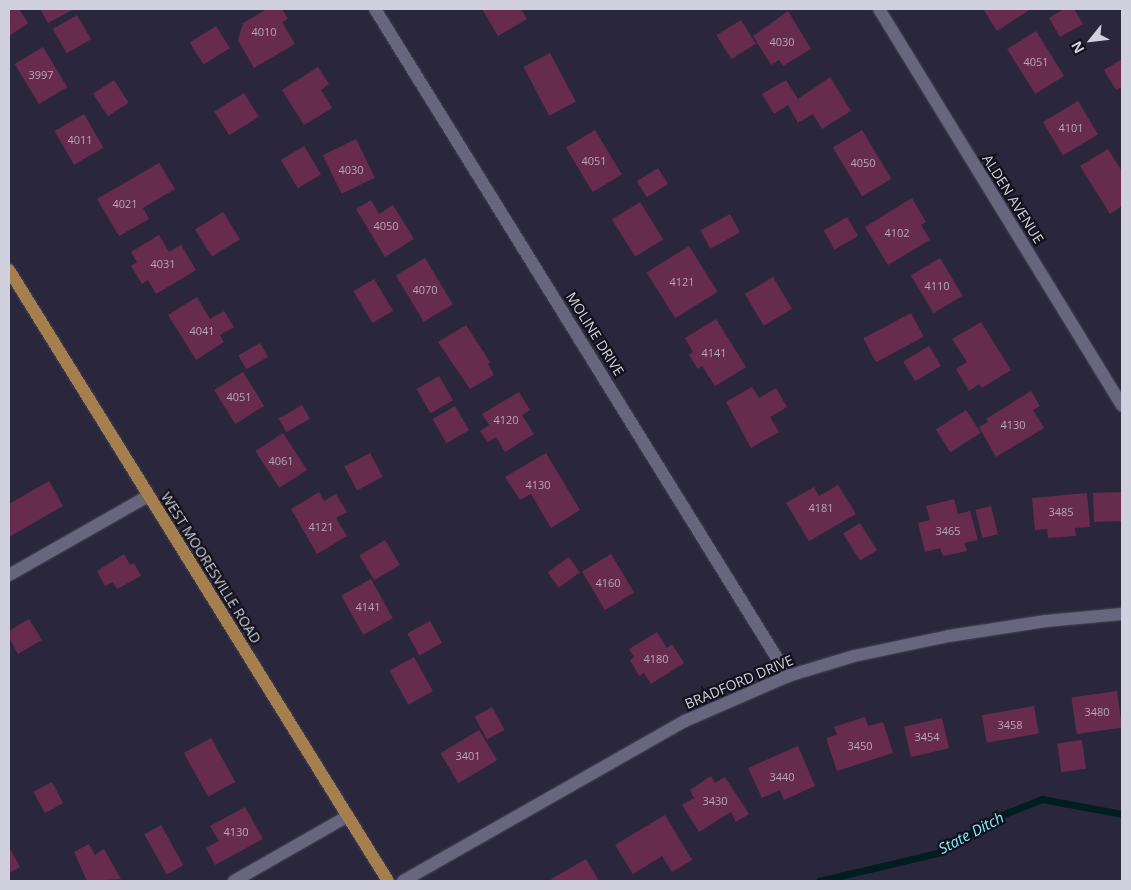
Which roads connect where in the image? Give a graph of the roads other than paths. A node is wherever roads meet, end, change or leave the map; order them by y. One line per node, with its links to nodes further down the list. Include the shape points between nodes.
1 (375, 9): 8 (street, MOLINE DRIVE)
2 (879, 9): 4 (street, ALDEN AVENUE)
3 (9, 270): 5 (main road, WEST MOORESVILLE ROAD)
4 (1122, 405)
5 (148, 496): 6 (street); 9 (main road, WEST MOORESVILLE ROAD)
6 (9, 575)
7 (1122, 614): 8 (street, BRADFORD DRIVE, via 1046,621 949,636 854,656)
8 (788, 676): 12 (street, BRADFORD DRIVE, via 684,721)
9 (348, 816): 10 (street); 11 (main road, WEST MOORESVILLE ROAD)
10 (234, 881)
11 (388, 881)
12 (403, 881)

